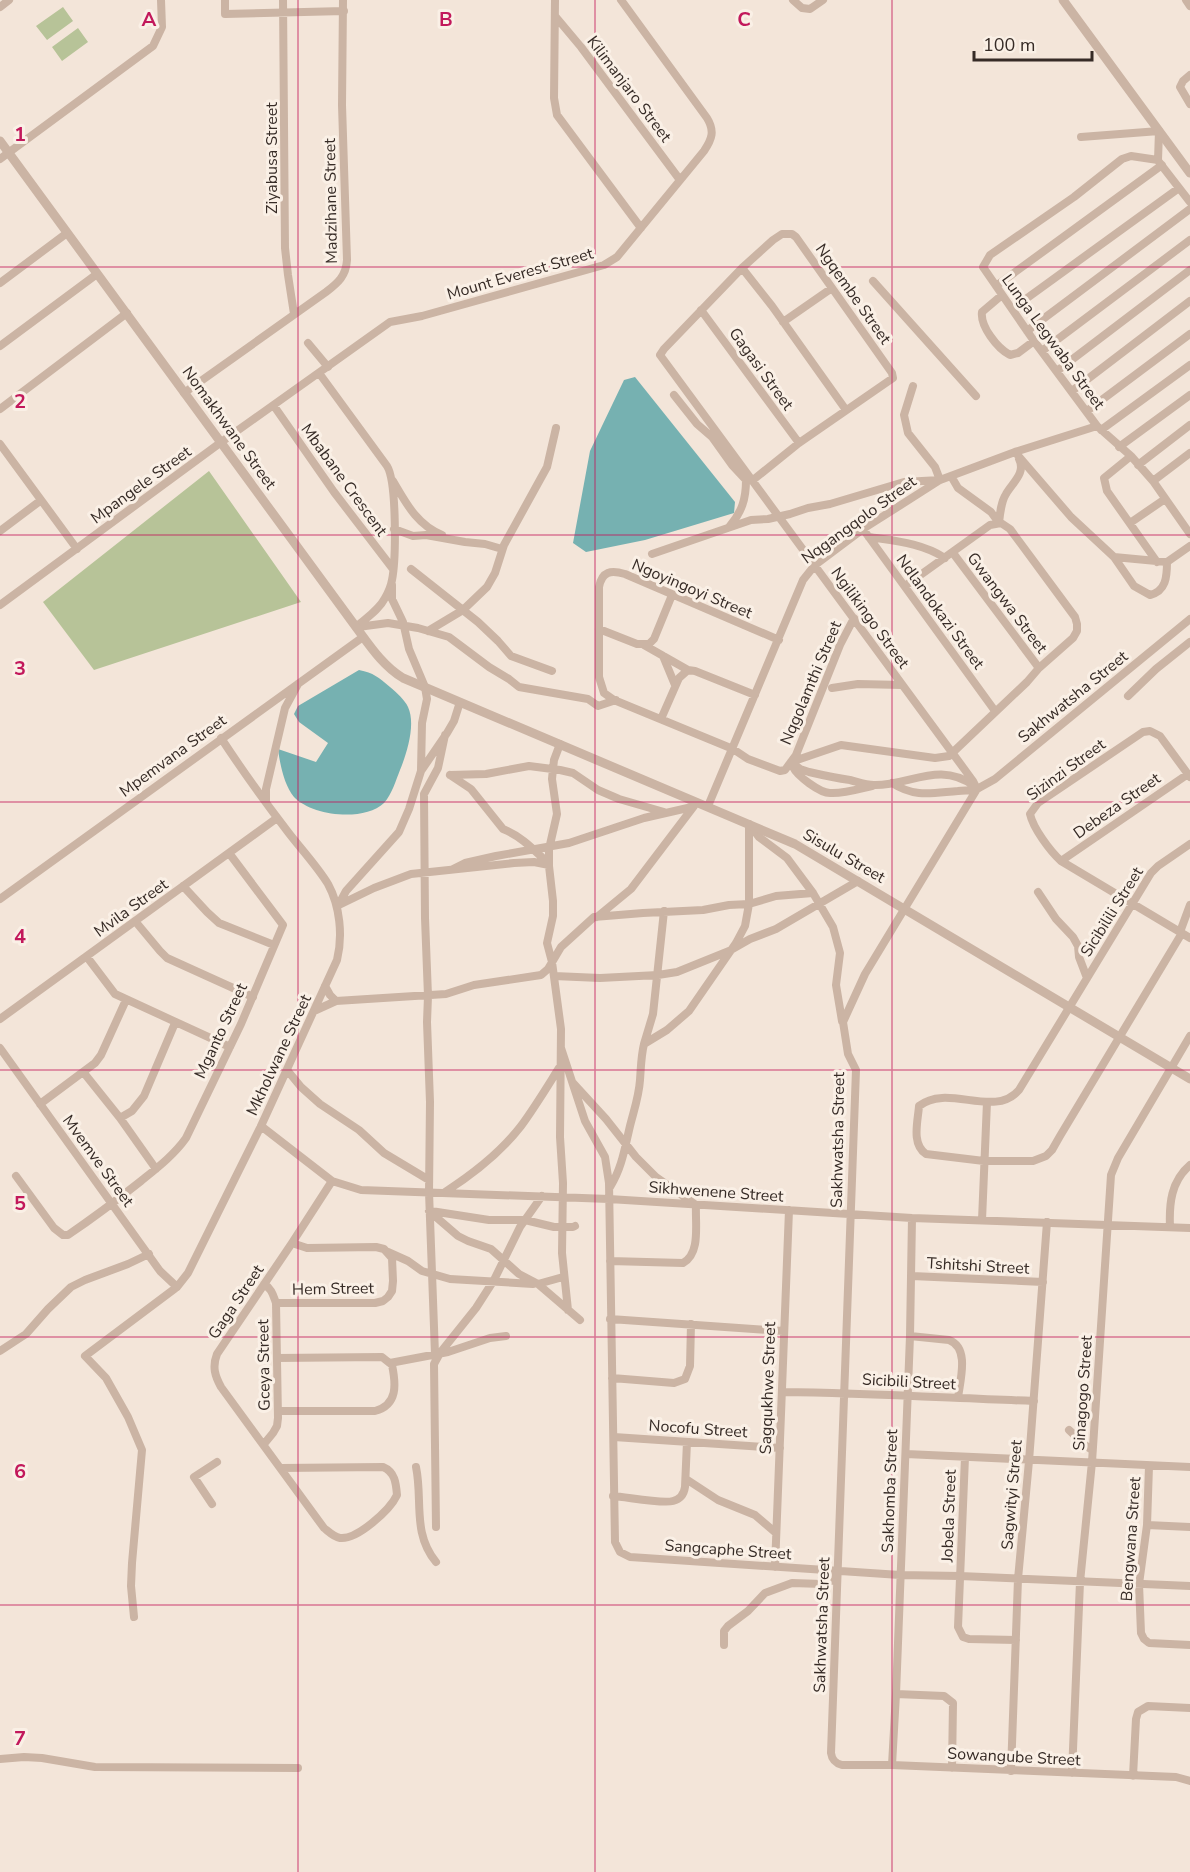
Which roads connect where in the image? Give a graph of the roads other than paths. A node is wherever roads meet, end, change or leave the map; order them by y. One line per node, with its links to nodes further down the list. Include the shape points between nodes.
1 (9, 0): 13 (street)
2 (161, 0): 22 (street, via 162,27 153,45)
3 (225, 0): 15 (street, via 225,14)
4 (284, 0): 15 (street, Ziyabusa Street)
5 (343, 0): 14 (street, Madzihane Street)
6 (555, 0): 16 (street)
7 (621, 0): 26 (street, Mount Everest Street, via 713,128 712,139)
8 (793, 0): 9 (street, via 810,9)
9 (823, 0)
10 (1063, 0): 19 (street)
11 (1186, 0): 12 (street)
12 (1190, 6)
13 (0, 7)
14 (344, 11): 15 (street); 45 (street, Madzihane Street, via 342,105 347,267 334,286)
15 (284, 14): 45 (street, Ziyabusa Street, via 285,249)
16 (555, 16): 26 (street, Kilimanjaro Street); 30 (street, via 557,115)
17 (1190, 75): 18 (street, via 1180,87)
18 (1190, 104)
19 (1159, 131): 20 (street); 24 (street); 25 (street)
20 (1080, 137)
21 (0, 141): 22 (street, Nomakhwane Street)
22 (9, 153): 23 (street); 31 (street, Nomakhwane Street)
23 (0, 159)
24 (1160, 162): 27 (street); 38 (street); 38 (street, Lunga Legwaba Street, via 1131,156 1122,159 990,255 983,267)
25 (1190, 173)
26 (680, 180): 30 (street, Mount Everest Street)
27 (1179, 188): 28 (street); 42 (street)
28 (1190, 202)
29 (1190, 209): 47 (street)
30 (641, 228): 55 (street, Mount Everest Street, via 612,262 390,322)
31 (67, 233): 35 (street, Nomakhwane Street); 37 (street)
32 (1190, 240): 52 (street)
33 (742, 268): 39 (street, Ngqembe Street, via 776,237 792,234); 43 (street, Ngqembe Street); 46 (street)
34 (1190, 270): 56 (street)
35 (97, 274): 44 (street, Nomakhwane Street); 51 (street)
36 (873, 280): 63 (street)
37 (0, 283)
38 (996, 286): 40 (street, Lunga Legwaba Street)
39 (832, 288): 46 (street); 66 (street, Ngqembe Street, via 893,378)
40 (1002, 295): 42 (street, Lunga Legwaba Street); 49 (street, via 982,312 993,338 1010,355)
41 (1190, 301): 59 (street)
42 (1012, 309): 47 (street, Lunga Legwaba Street)
43 (701, 310): 53 (street, Ngqembe Street); 72 (street, Gagasi Street)
44 (127, 313): 60 (street, Nomakhwane Street); 65 (street)
45 (294, 314): 60 (street, Madzihane Street)
46 (783, 322): 66 (street)
47 (1027, 332): 49 (street, Lunga Legwaba Street)
48 (1190, 334): 67 (street)
49 (1034, 340): 52 (street, Lunga Legwaba Street)
50 (308, 343): 55 (street)
51 (0, 346)
52 (1042, 351): 56 (street, Lunga Legwaba Street)
53 (660, 355): 82 (street, Ngilikingo Street)
54 (1190, 364): 70 (street, Nqgangqolo Street)
55 (328, 367): 57 (street, Mount Everest Street)
56 (1057, 371): 59 (street, Lunga Legwaba Street)
57 (319, 373): 64 (street, Mount Everest Street); 81 (street, Mbabane Crescent, via 387,466)
58 (913, 386): 83 (street, via 904,415 908,433)
59 (1072, 391): 67 (street, Lunga Legwaba Street)
60 (184, 393): 71 (street, Nomakhwane Street)
61 (674, 395): 90 (street, via 746,480 743,507)
62 (1190, 395): 74 (street)
63 (976, 396)
64 (274, 406): 71 (street, Mount Everest Street); 107 (street, Mbabane Crescent)
65 (0, 409)
66 (846, 410): 72 (street, Ngqembe Street)
67 (1087, 411): 70 (street, Lunga Legwaba Street)
68 (1190, 425): 79 (street)
69 (556, 428): 99 (street, via 547,467)
70 (1099, 428): 74 (street, Lunga Legwaba Street); 75 (street, Nqgangqolo Street)
71 (220, 443): 98 (street, Mpangele Street); 116 (street, Nomakhwane Street)
72 (799, 443): 82 (street, Ngqembe Street)
73 (0, 444): 77 (street)
74 (1119, 447): 78 (street, Lunga Legwaba Street)
75 (1015, 452): 80 (street, Nqgangqolo Street); 88 (street, via 1021,462 1020,475 1005,494); 102 (street, via 1071,517)
76 (1190, 453): 84 (street)
77 (3, 455): 86 (street)
78 (1131, 456): 79 (street, Lunga Legwaba Street); 89 (street, via 1104,478 1107,491)
79 (1138, 465): 84 (street, Lunga Legwaba Street)
80 (951, 476): 83 (street, Nqgangqolo Street); 88 (street, via 958,488 991,512)
81 (392, 480): 91 (street, Mbabane Crescent); 96 (street, via 414,515)
82 (753, 480): 87 (street, Ngilikingo Street)
83 (940, 480): 87 (street, via 904,482); 92 (street, Nqgangqolo Street)
84 (1153, 481): 85 (street, Lunga Legwaba Street)
85 (1165, 499): 89 (street); 94 (street, Lunga Legwaba Street)
86 (40, 501): 93 (street); 98 (street)
87 (780, 517): 90 (street, via 751,520); 106 (street, Ngilikingo Street)
88 (999, 523): 100 (street, via 990,525); 125 (street, via 1010,529 1077,624 1073,638)
89 (1130, 523): 104 (street)
90 (728, 528): 101 (street)
91 (394, 529): 96 (street, via 413,536); 107 (street, Mbabane Crescent)
92 (863, 529): 95 (street, Ndlandokazi Street); 106 (street, Nqgangqolo Street)
93 (0, 531)
94 (1190, 534)
95 (869, 537): 103 (street, via 896,540); 110 (street, Ndlandokazi Street)
96 (452, 540): 99 (street)
97 (1190, 546): 105 (street)
98 (77, 549): 112 (street, Mpangele Street)
99 (502, 549): 113 (street, via 487,587)
100 (953, 553): 103 (street); 125 (street, Gwangwa Street)
101 (652, 554)
102 (1114, 556): 104 (street); 105 (street, via 1134,586 1150,595 1162,589)
103 (945, 558): 110 (street)
104 (1157, 562): 105 (street)
105 (1167, 562)
106 (814, 565): 114 (street, Ngilikingo Street); 121 (street, Nqgangqolo Street, via 803,580)
107 (393, 569): 109 (street, Mbabane Crescent)
108 (411, 569): 113 (street)
109 (392, 583): 116 (street, Mbabane Crescent, via 385,599); 117 (street, via 392,600)
110 (905, 586): 137 (street, Ndlandokazi Street)
111 (672, 595): 118 (street, Ngoyingoyi Street, via 625,574 604,574 598,587); 121 (street, Ngoyingoyi Street); 123 (street, via 654,639)
112 (0, 605)
113 (464, 610): 119 (street); 127 (street, via 511,656)
114 (854, 618): 130 (street, Ngilikingo Street); 144 (street, Nqgolamthi Street)
115 (1190, 619): 150 (street, Sakhwatsha Street, via 995,779)
116 (356, 627): 117 (street, via 388,623); 120 (street, Nomakhwane Street)
117 (404, 627): 119 (street); 131 (street)
118 (599, 629): 123 (street); 135 (street, Ngoyingoyi Street, via 601,687)
119 (428, 631): 135 (street, via 450,637 519,687 588,699 598,706)
120 (363, 636): 128 (street, Mpemvana Street); 131 (street, Nomakhwane Street, via 394,673)
121 (778, 640): 133 (street, Nqgangqolo Street)
122 (1190, 643): 134 (street)
123 (644, 645): 124 (street)
124 (662, 655): 126 (street); 129 (street)
125 (1039, 668): 137 (street)
126 (688, 670): 129 (street); 133 (street)
127 (552, 671)
128 (298, 682): 140 (street, Mpemvana Street); 151 (street, via 285,708)
129 (675, 685): 138 (street)
130 (902, 685): 132 (street); 143 (street, Ngilikingo Street)
131 (425, 687): 136 (street, Nomakhwane Street); 146 (street)
132 (832, 688)
133 (755, 694): 142 (street, Nqgangqolo Street)
134 (1128, 696)
135 (616, 700): 138 (street, Ngoyingoyi Street)
136 (460, 702): 139 (street); 141 (street, Sisulu Street)
137 (995, 711): 143 (street)
138 (661, 719): 142 (street, Ngoyingoyi Street)
139 (446, 735): 146 (street); 163 (street, via 438,768 424,794)
140 (220, 738): 151 (street, Mkholwane Street); 168 (street, Mpemvana Street)
141 (560, 744): 145 (street); 152 (street, Sisulu Street)
142 (733, 749): 144 (street, Nqgolamthi Street, via 780,771); 152 (street, Nqgangqolo Street)
143 (951, 752): 144 (street, via 949,756 935,758 842,745); 150 (street, Ngilikingo Street)
144 (791, 762): 149 (street, via 808,772); 149 (street, via 804,780 828,794)
145 (553, 769): 153 (street, via 573,773 619,799); 157 (street, via 557,814); 158 (street, via 529,766 450,776 471,789 503,830)
146 (421, 771): 173 (street, via 399,832)
147 (1189, 776): 160 (street, Debeza Street); 160 (street, Sizinzi Street, via 1160,736 1143,732 1031,810 1030,818)
148 (891, 783): 149 (street); 150 (street, via 912,793); 150 (street, via 950,775)
149 (874, 785)
150 (977, 789): 174 (street, Sakhwatsha Street)
151 (266, 802): 154 (street, Mkholwane Street)
152 (701, 806): 153 (street); 155 (street, Sisulu Street); 176 (street, Nqgangqolo Street, via 631,889)
153 (664, 812): 157 (street)
154 (277, 818): 159 (street, Mvila Street); 173 (street, Mkholwane Street, via 328,884)
155 (749, 824): 164 (street, Sisulu Street, via 795,844); 167 (street, via 759,837 787,858); 170 (street)
156 (1190, 844): 169 (street, Sicibilili Street, via 1155,868)
157 (550, 846): 158 (street); 161 (street)
158 (533, 848): 161 (street); 162 (street)
159 (229, 853): 165 (street, Mvila Street); 180 (street, Mganto Street, via 283,925)
160 (1061, 861): 169 (street, Sizinzi Street)
161 (549, 865): 162 (street, via 514,862); 183 (street, via 553,916 548,943)
162 (453, 869): 163 (street)
163 (425, 872): 173 (street, via 395,879); 188 (street)
164 (858, 881): 171 (street); 174 (street, Sisulu Street)
165 (183, 886): 177 (street, Mvila Street); 180 (street, via 219,923)
166 (1038, 892): 186 (street, via 1073,937)
167 (813, 893): 170 (street, via 776,896); 171 (street)
168 (0, 899)
169 (1131, 903): 178 (street, Sizinzi Street); 186 (street, Sicibilili Street)
170 (749, 904): 175 (street); 181 (street, via 745,926)
171 (820, 904): 181 (street); 195 (street, via 833,927 840,953 836,985)
172 (1190, 905): 178 (street)
173 (337, 906): 187 (street, Mkholwane Street, via 340,949)
174 (905, 908): 192 (street, Sisulu Street); 195 (street, Sakhwatsha Street, via 865,974)
175 (664, 911): 176 (street); 184 (street)
176 (597, 917): 183 (street, Nqgangqolo Street, via 576,932)
177 (135, 921): 182 (street, Mvila Street); 189 (street, via 167,958)
178 (1181, 933): 179 (street, Sizinzi Street); 198 (street)
179 (1190, 938)
180 (274, 945): 189 (street, Mganto Street)
181 (729, 951): 184 (street, via 677,972); 199 (street, via 681,1019)
182 (87, 957): 190 (street, via 108,987); 194 (street, Mvila Street)
183 (552, 962): 185 (street); 188 (street, via 541,975)
184 (658, 975): 185 (street); 199 (street)
185 (554, 976): 202 (street)
186 (1087, 978): 192 (street, Sicibilili Street)
187 (325, 986): 191 (street); 193 (street, Mkholwane Street)
188 (428, 996): 191 (street); 219 (street)
189 (253, 997): 200 (street, Mganto Street)
190 (126, 1000): 196 (street); 206 (street, via 101,1055)
191 (336, 1001): 193 (street)
192 (1070, 1007): 198 (street, Sisulu Street); 209 (street, Sicibilili Street, via 1014,1096)
193 (314, 1011): 205 (street, Mkholwane Street)
194 (0, 1019)
195 (843, 1022): 230 (street, Sakhwatsha Street, via 848,1054 856,1070)
196 (175, 1023): 200 (street); 211 (street, via 144,1096)
197 (1190, 1036): 204 (street, Sinagogo Street)
198 (1119, 1037): 204 (street, Sisulu Street); 214 (street, via 1046,1156 1032,1161)
199 (644, 1044): 213 (street)
200 (230, 1047): 216 (street, Mganto Street, via 186,1138)
201 (0, 1048): 210 (street, Mvemve Street)
202 (561, 1048): 203 (street); 208 (street, Sangcaphe Street)
203 (560, 1066): 222 (street, via 512,1137); 224 (street)
204 (1171, 1067): 207 (street, Sisulu Street); 235 (street, Sinagogo Street, via 1114,1166)
205 (287, 1070): 212 (street, Mkholwane Street); 219 (street, via 320,1104 359,1130 384,1153)
206 (84, 1073): 210 (street); 211 (street)
207 (1190, 1079)
208 (570, 1080): 213 (street); 220 (street, Sangcaphe Street, via 585,1121 605,1158)
209 (987, 1102): 214 (street); 214 (street, via 936,1097 919,1106 918,1118 919,1150)
210 (40, 1104): 226 (street, Mvemve Street)
211 (120, 1118): 216 (street)
212 (261, 1126): 218 (street, Sikhwenene Street); 252 (street, Mkholwane Street, via 188,1273)
213 (626, 1143): 220 (street); 227 (street, via 656,1177)
214 (984, 1161): 233 (street)
215 (1190, 1165): 238 (street, via 1172,1191)
216 (156, 1169): 226 (street, Mganto Street)
217 (16, 1176): 226 (street, Mganto Street, via 63,1235)
218 (332, 1180): 221 (street, Sikhwenene Street, via 361,1190); 240 (street, Gaga Street)
219 (429, 1180): 221 (street)
220 (609, 1188): 225 (street, Sangcaphe Street)
221 (429, 1192): 222 (street, Sikhwenene Street); 228 (street)
222 (444, 1193): 223 (street, Sikhwenene Street)
223 (542, 1196): 224 (street, Sikhwenene Street); 232 (street)
224 (563, 1197): 225 (street, Sikhwenene Street); 237 (street)
225 (609, 1199): 227 (street, Sikhwenene Street); 244 (street, Sangcaphe Street)
226 (112, 1204): 242 (street, Mvemve Street)
227 (696, 1204): 229 (street, Sikhwenene Street); 244 (street, via 695,1252 689,1260)
228 (429, 1210): 232 (street, via 489,1220); 243 (street, via 458,1236 491,1248); 245 (street)
229 (789, 1210): 230 (street, Sikhwenene Street); 258 (street, Sagqukhwe Street)
230 (850, 1215): 231 (street, Sikhwenene Street); 267 (street, Sakhwatsha Street)
231 (912, 1218): 233 (street, Sikhwenene Street); 246 (street, Sakhomba Street)
232 (525, 1220): 237 (street); 243 (street)
233 (982, 1220): 234 (street, Sikhwenene Street)
234 (1047, 1222): 235 (street, Sikhwenene Street); 249 (street, Sagwityi Street)
235 (1109, 1225): 238 (street, Sikhwenene Street); 277 (street, Sinagogo Street)
236 (575, 1226): 237 (street)
237 (562, 1227): 247 (street)
238 (1170, 1227): 239 (street, Sikhwenene Street)
239 (1190, 1228)
240 (292, 1243): 241 (street, via 307,1248 376,1247); 250 (street, Gaga Street)
241 (388, 1252): 245 (street); 253 (street, Hem Street, via 392,1258 392,1291 383,1301)
242 (148, 1254): 252 (street, Mvemve Street); 261 (street, via 71,1287 26,1334)
243 (505, 1260): 248 (street); 251 (street)
244 (610, 1261): 255 (street, Sangcaphe Street)
245 (432, 1274): 248 (street); 262 (street)
246 (912, 1276): 249 (street, Tshitshi Street); 260 (street, Sakhomba Street)
247 (563, 1277): 251 (street); 254 (street)
248 (493, 1281): 251 (street); 262 (street)
249 (1042, 1282): 270 (street, Sagwityi Street)
250 (264, 1284): 253 (street, Gceya Street); 275 (street, Gaga Street, via 217,1354 214,1369 221,1388)
251 (537, 1284): 254 (street)
252 (177, 1287): 303 (street, Mkholwane Street, via 85,1356 106,1378 142,1450 132,1563)
253 (276, 1303): 263 (street, Gceya Street)
254 (568, 1311): 256 (street)
255 (610, 1319): 257 (street); 265 (street, Sangcaphe Street)
256 (580, 1320)
257 (691, 1324): 258 (street); 265 (street, via 690,1366 685,1379 674,1383)
258 (783, 1331): 266 (street, Sagqukhwe Street)
259 (506, 1336): 262 (street)
260 (910, 1336): 268 (street, Sakhomba Street); 269 (street, via 950,1340 960,1347)
261 (0, 1351)
262 (437, 1354): 264 (street); 291 (street)
263 (277, 1358): 264 (street, via 376,1356); 271 (street, Gceya Street)
264 (390, 1364): 271 (street, via 394,1393 391,1402 381,1409)
265 (612, 1378): 273 (street, Sangcaphe Street)
266 (783, 1392): 267 (street, Sicibili Street); 276 (street, Sagqukhwe Street)
267 (844, 1393): 268 (street, Sicibili Street); 296 (street, Sakhwatsha Street)
268 (907, 1397): 269 (street, Sicibili Street); 278 (street, Sakhomba Street)
269 (958, 1398): 270 (street, Sicibili Street)
270 (1034, 1401): 280 (street, Sagwityi Street)
271 (278, 1411): 275 (street, Gceya Street, via 278,1426)
272 (1069, 1430): 277 (street)
273 (614, 1437): 274 (street, Nocofu Street); 288 (street, Sangcaphe Street)
274 (687, 1442): 276 (street, Nocofu Street); 287 (street)
275 (264, 1444): 284 (street, Gaga Street)
276 (780, 1448): 293 (street, Sagqukhwe Street)
277 (1092, 1450): 282 (street, Sinagogo Street)
278 (906, 1454): 279 (street); 297 (street, Sakhomba Street)
279 (965, 1458): 280 (street); 298 (street, Jobela Street)
280 (1029, 1461): 282 (street); 299 (street, Sagwityi Street)
281 (217, 1462): 289 (street, via 194,1477)
282 (1092, 1462): 283 (street); 300 (street, Sinagogo Street)
283 (1149, 1466): 286 (street); 290 (street, Bengwana Street)
284 (281, 1467): 284 (street, Gaga Street, via 324,1528 340,1538 364,1528 388,1509 397,1495 393,1474 383,1467)
285 (416, 1467): 294 (street, via 418,1518)
286 (1190, 1467)
287 (686, 1479): 288 (street, via 684,1493 675,1501); 293 (street, via 718,1500 755,1515)
288 (614, 1496): 295 (street, Sangcaphe Street, via 616,1548 624,1555)
289 (212, 1504)
290 (1146, 1525): 292 (street); 301 (street, Bengwana Street)
291 (436, 1527)
292 (1190, 1527)
293 (776, 1533): 295 (street, Sagqukhwe Street)
294 (436, 1562)
295 (775, 1567): 296 (street, Sangcaphe Street)
296 (837, 1572): 297 (street, Sangcaphe Street); 305 (street, via 831,1581 822,1584 792,1583 765,1593 724,1631); 310 (street, Sakhwatsha Street, via 831,1753)
297 (900, 1575): 298 (street, Sangcaphe Street); 307 (street, Sakhomba Street)
298 (960, 1576): 299 (street, Sangcaphe Street); 304 (street, Jobela Street, via 958,1627 963,1637)
299 (1018, 1579): 300 (street, Sangcaphe Street); 304 (street, Sagwityi Street)
300 (1080, 1582): 301 (street, Sangcaphe Street); 315 (street, Sinagogo Street)
301 (1140, 1584): 302 (street, Sangcaphe Street); 306 (street, Bengwana Street, via 1144,1639 1156,1644)
302 (1190, 1586)
303 (134, 1617)
304 (1016, 1640): 314 (street, Sagwityi Street)
305 (724, 1645)
306 (1190, 1645)
307 (896, 1694): 311 (street, Sakhomba Street); 313 (street, via 944,1696 953,1703)
308 (1190, 1708): 316 (street, via 1148,1706 1138,1712)
309 (0, 1759): 312 (street, via 42,1758 95,1767)
310 (836, 1763): 311 (street, Sowangube Street)
311 (892, 1765): 313 (street, Sowangube Street)
312 (298, 1768)
313 (952, 1768): 314 (street, Sowangube Street)
314 (1011, 1771): 315 (street, Sowangube Street)
315 (1072, 1773): 316 (street, Sowangube Street)
316 (1133, 1776): 317 (street, Sowangube Street)
317 (1190, 1781)

